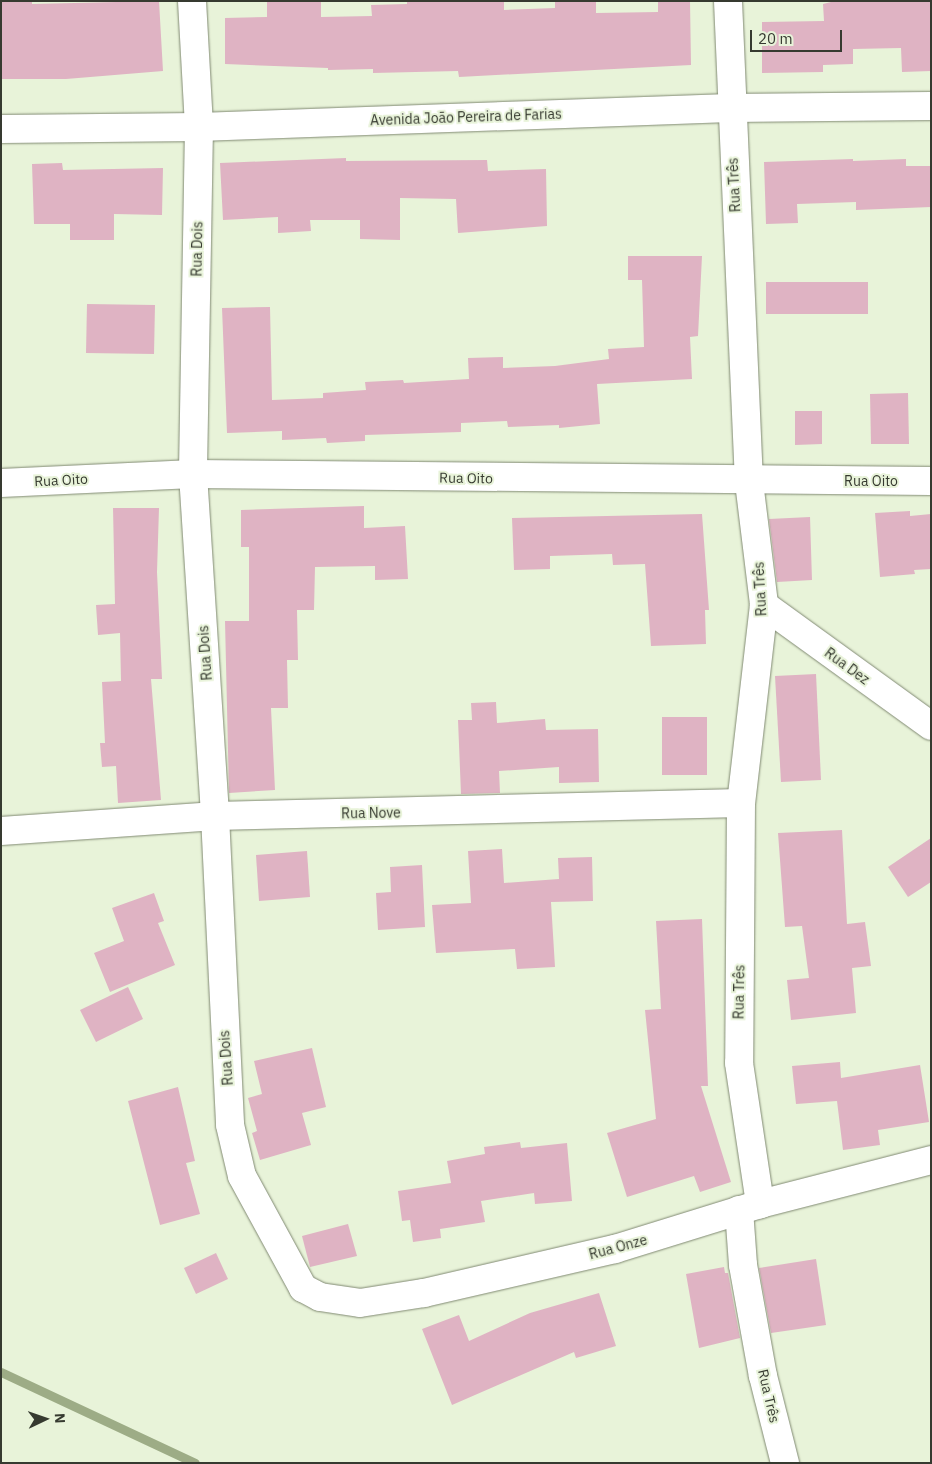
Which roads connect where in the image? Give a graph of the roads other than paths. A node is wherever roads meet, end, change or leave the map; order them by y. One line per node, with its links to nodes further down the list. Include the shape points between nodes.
1 (192, 1): 5 (street, Rua Dois)
2 (728, 1): 4 (street, Rua Três)
3 (931, 106): 4 (street, Avenida João Pereira de Farias)
4 (730, 108): 5 (street, Avenida João Pereira de Farias); 9 (street, Rua Três)
5 (199, 126): 6 (street, Avenida João Pereira de Farias); 7 (street, Rua Dois)
6 (1, 129)
7 (193, 474): 9 (street, Rua Oito); 10 (street, Rua Oito); 14 (street, Rua Dois)
8 (931, 481): 9 (street, Rua Oito)
9 (749, 482): 11 (street, Rua Três)
10 (1, 483)
11 (764, 605): 12 (street, Rua Dez); 13 (street, Rua Três)
12 (931, 726)
13 (741, 803): 14 (street, Rua Nove); 17 (street, Rua Três, via 738,1063)
14 (216, 816): 15 (street, Rua Nove); 18 (street, Rua Dois, via 230,1125 242,1176)
15 (1, 831)
16 (931, 1160): 17 (street, Rua Onze)
17 (749, 1207): 18 (street, Rua Onze, via 615,1249 424,1293 360,1303 320,1297); 19 (street, Rua Três, via 743,1265)
18 (303, 1288)
19 (785, 1463)

